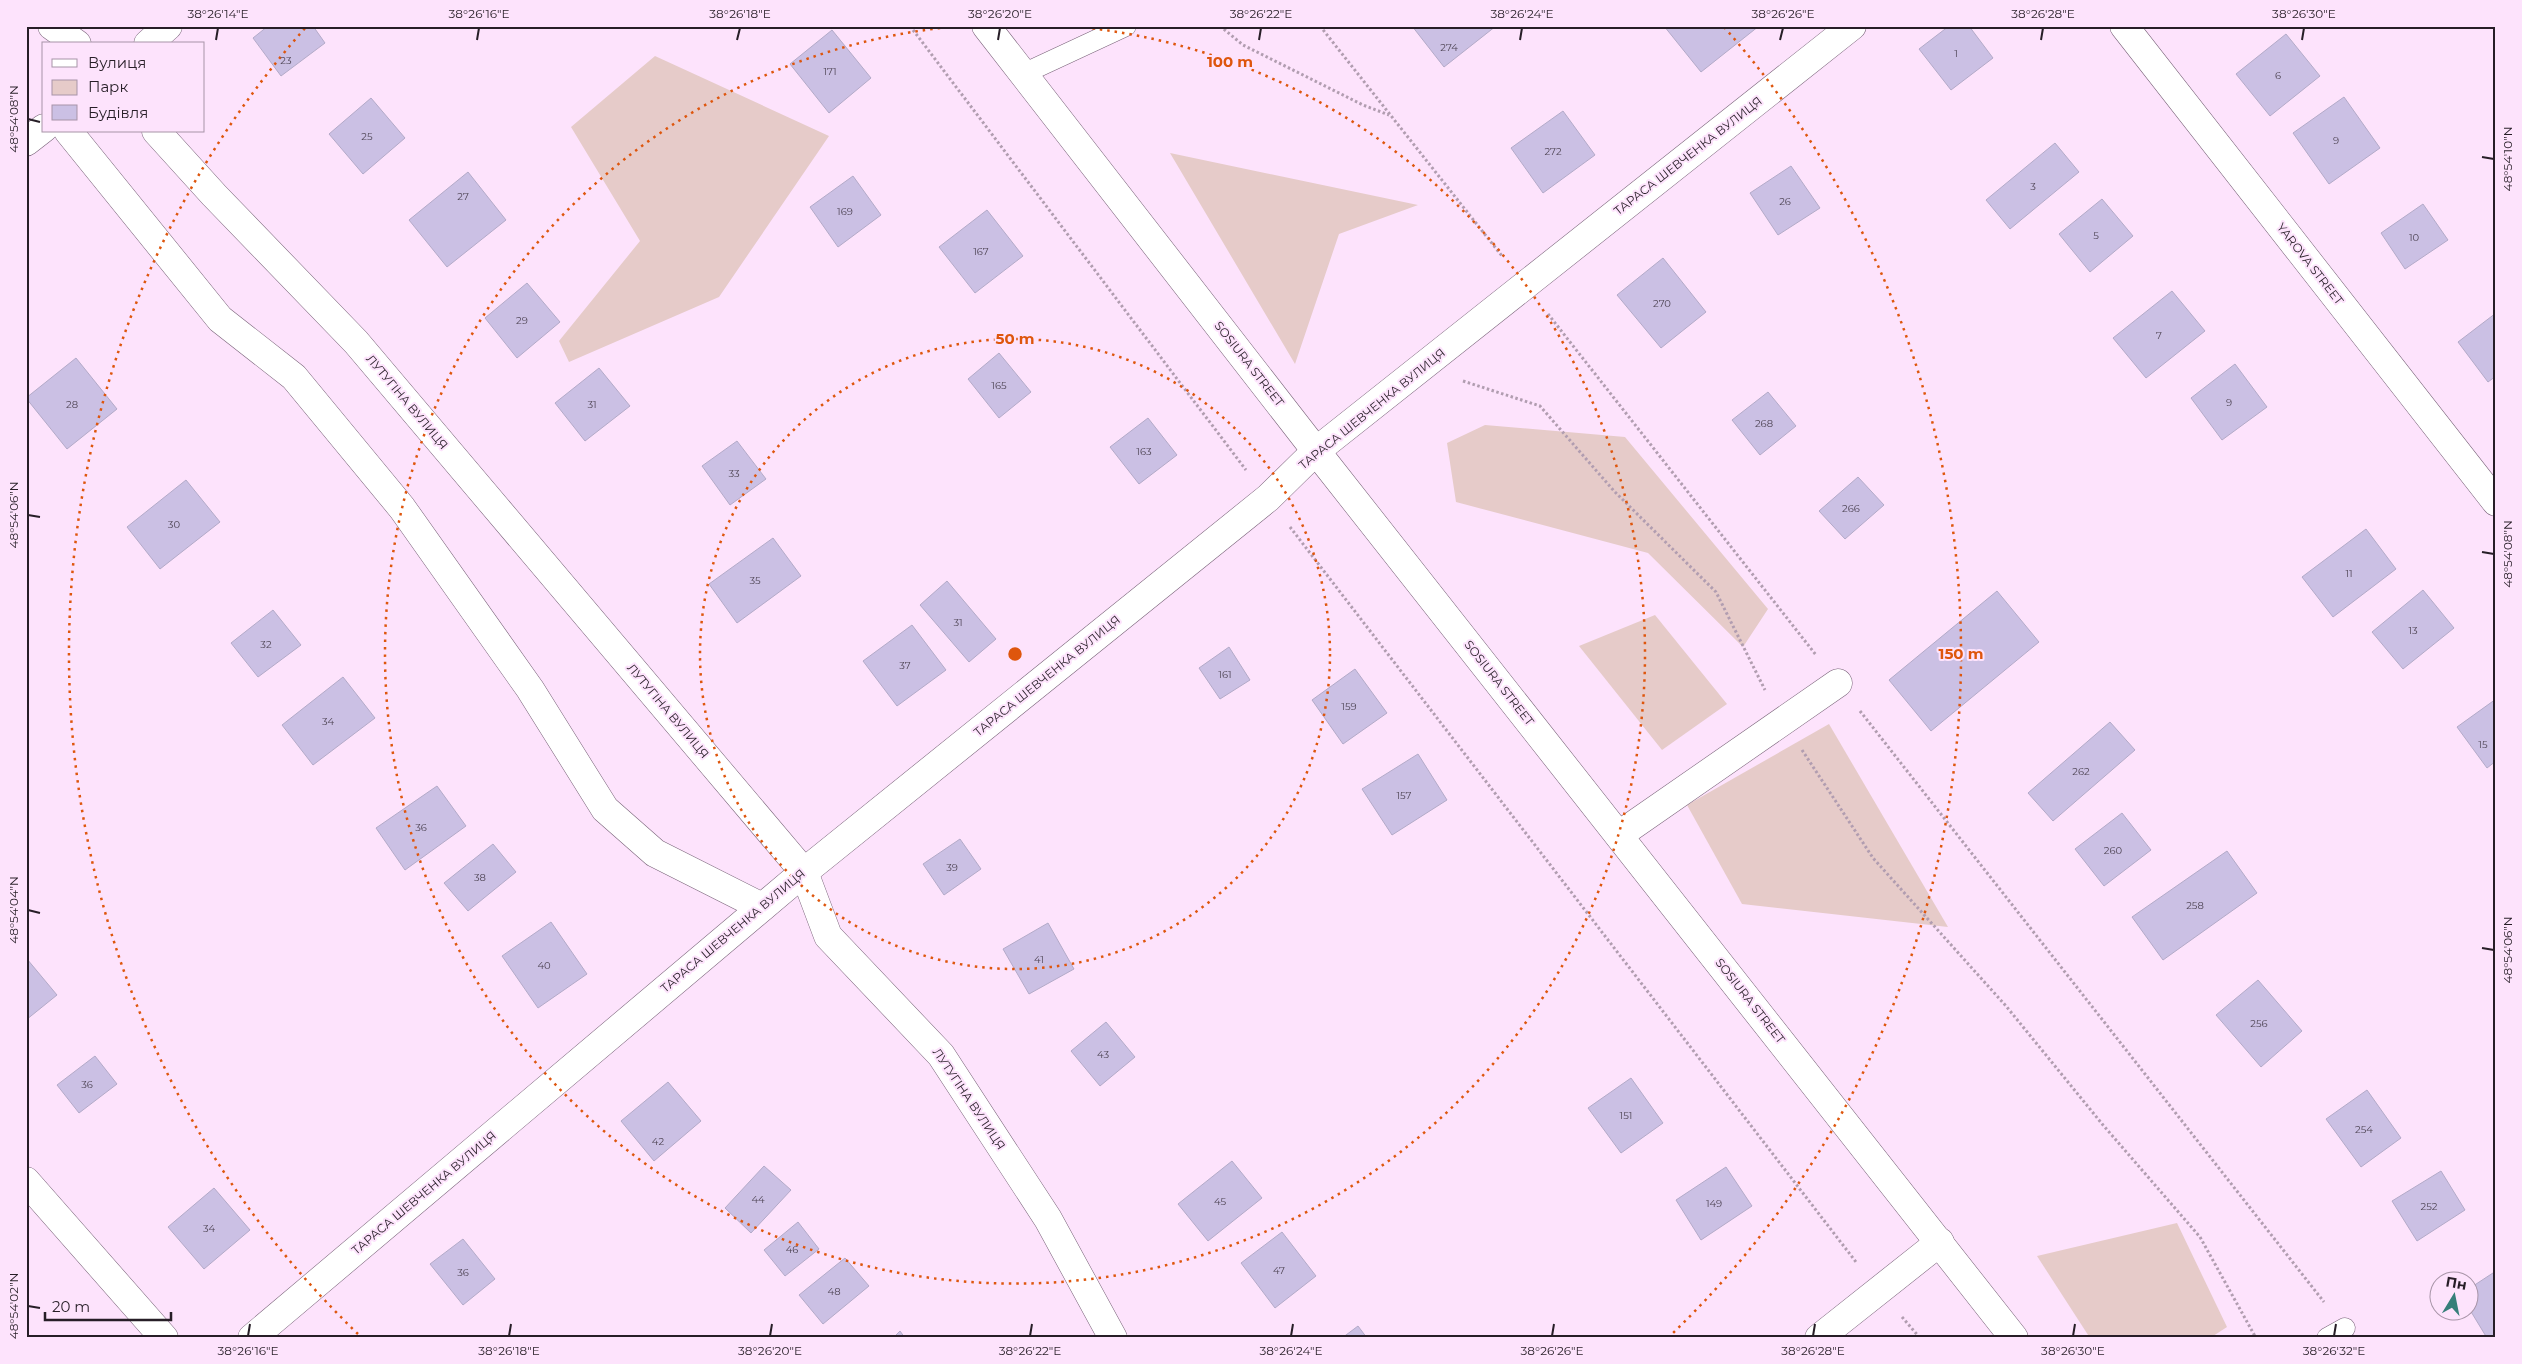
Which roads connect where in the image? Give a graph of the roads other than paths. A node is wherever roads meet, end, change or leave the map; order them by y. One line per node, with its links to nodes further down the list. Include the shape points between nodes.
1 (52, 26): 7 (street)
2 (168, 26): 8 (street)
3 (986, 26): 9 (street, SOSIURA STREET)
4 (1126, 26): 9 (lane)
5 (1852, 26): 14 (street, ТАРАСА ШЕВЧЕНКА ВУЛИЦЯ)
6 (2124, 26): 15 (street, YAROVA STREET)
7 (74, 42)
8 (150, 42)
9 (1025, 73): 14 (street, SOSIURA STREET)
10 (42, 130): 13 (street)
11 (69, 132): 19 (street, via 220,320 294,377 402,508 530,689 605,810 655,852)
12 (157, 132): 18 (street, ЛУТУГІНА ВУЛИЦЯ, via 356,342)
13 (26, 142)
14 (1316, 452): 17 (street, SOSIURA STREET); 18 (street, ТАРАСА ШЕВЧЕНКА ВУЛИЦЯ, via 1268,498)
15 (2496, 502)
16 (1838, 683): 17 (street)
17 (1619, 835): 21 (street, SOSIURA STREET)
18 (804, 872): 19 (street, ТАРАСА ШЕВЧЕНКА ВУЛИЦЯ); 25 (street, ЛУТУГІНА ВУЛИЦЯ, via 828,936 941,1054 1048,1219)
19 (762, 907): 24 (street, ТАРАСА ШЕВЧЕНКА ВУЛИЦЯ)
20 (26, 1181): 23 (street)
21 (1940, 1242): 26 (street); 27 (street, SOSIURA STREET)
22 (2345, 1328): 28 (lane)
23 (164, 1338)
24 (252, 1338)
25 (1113, 1338)
26 (1819, 1338)
27 (2014, 1338)
28 (2328, 1338)

